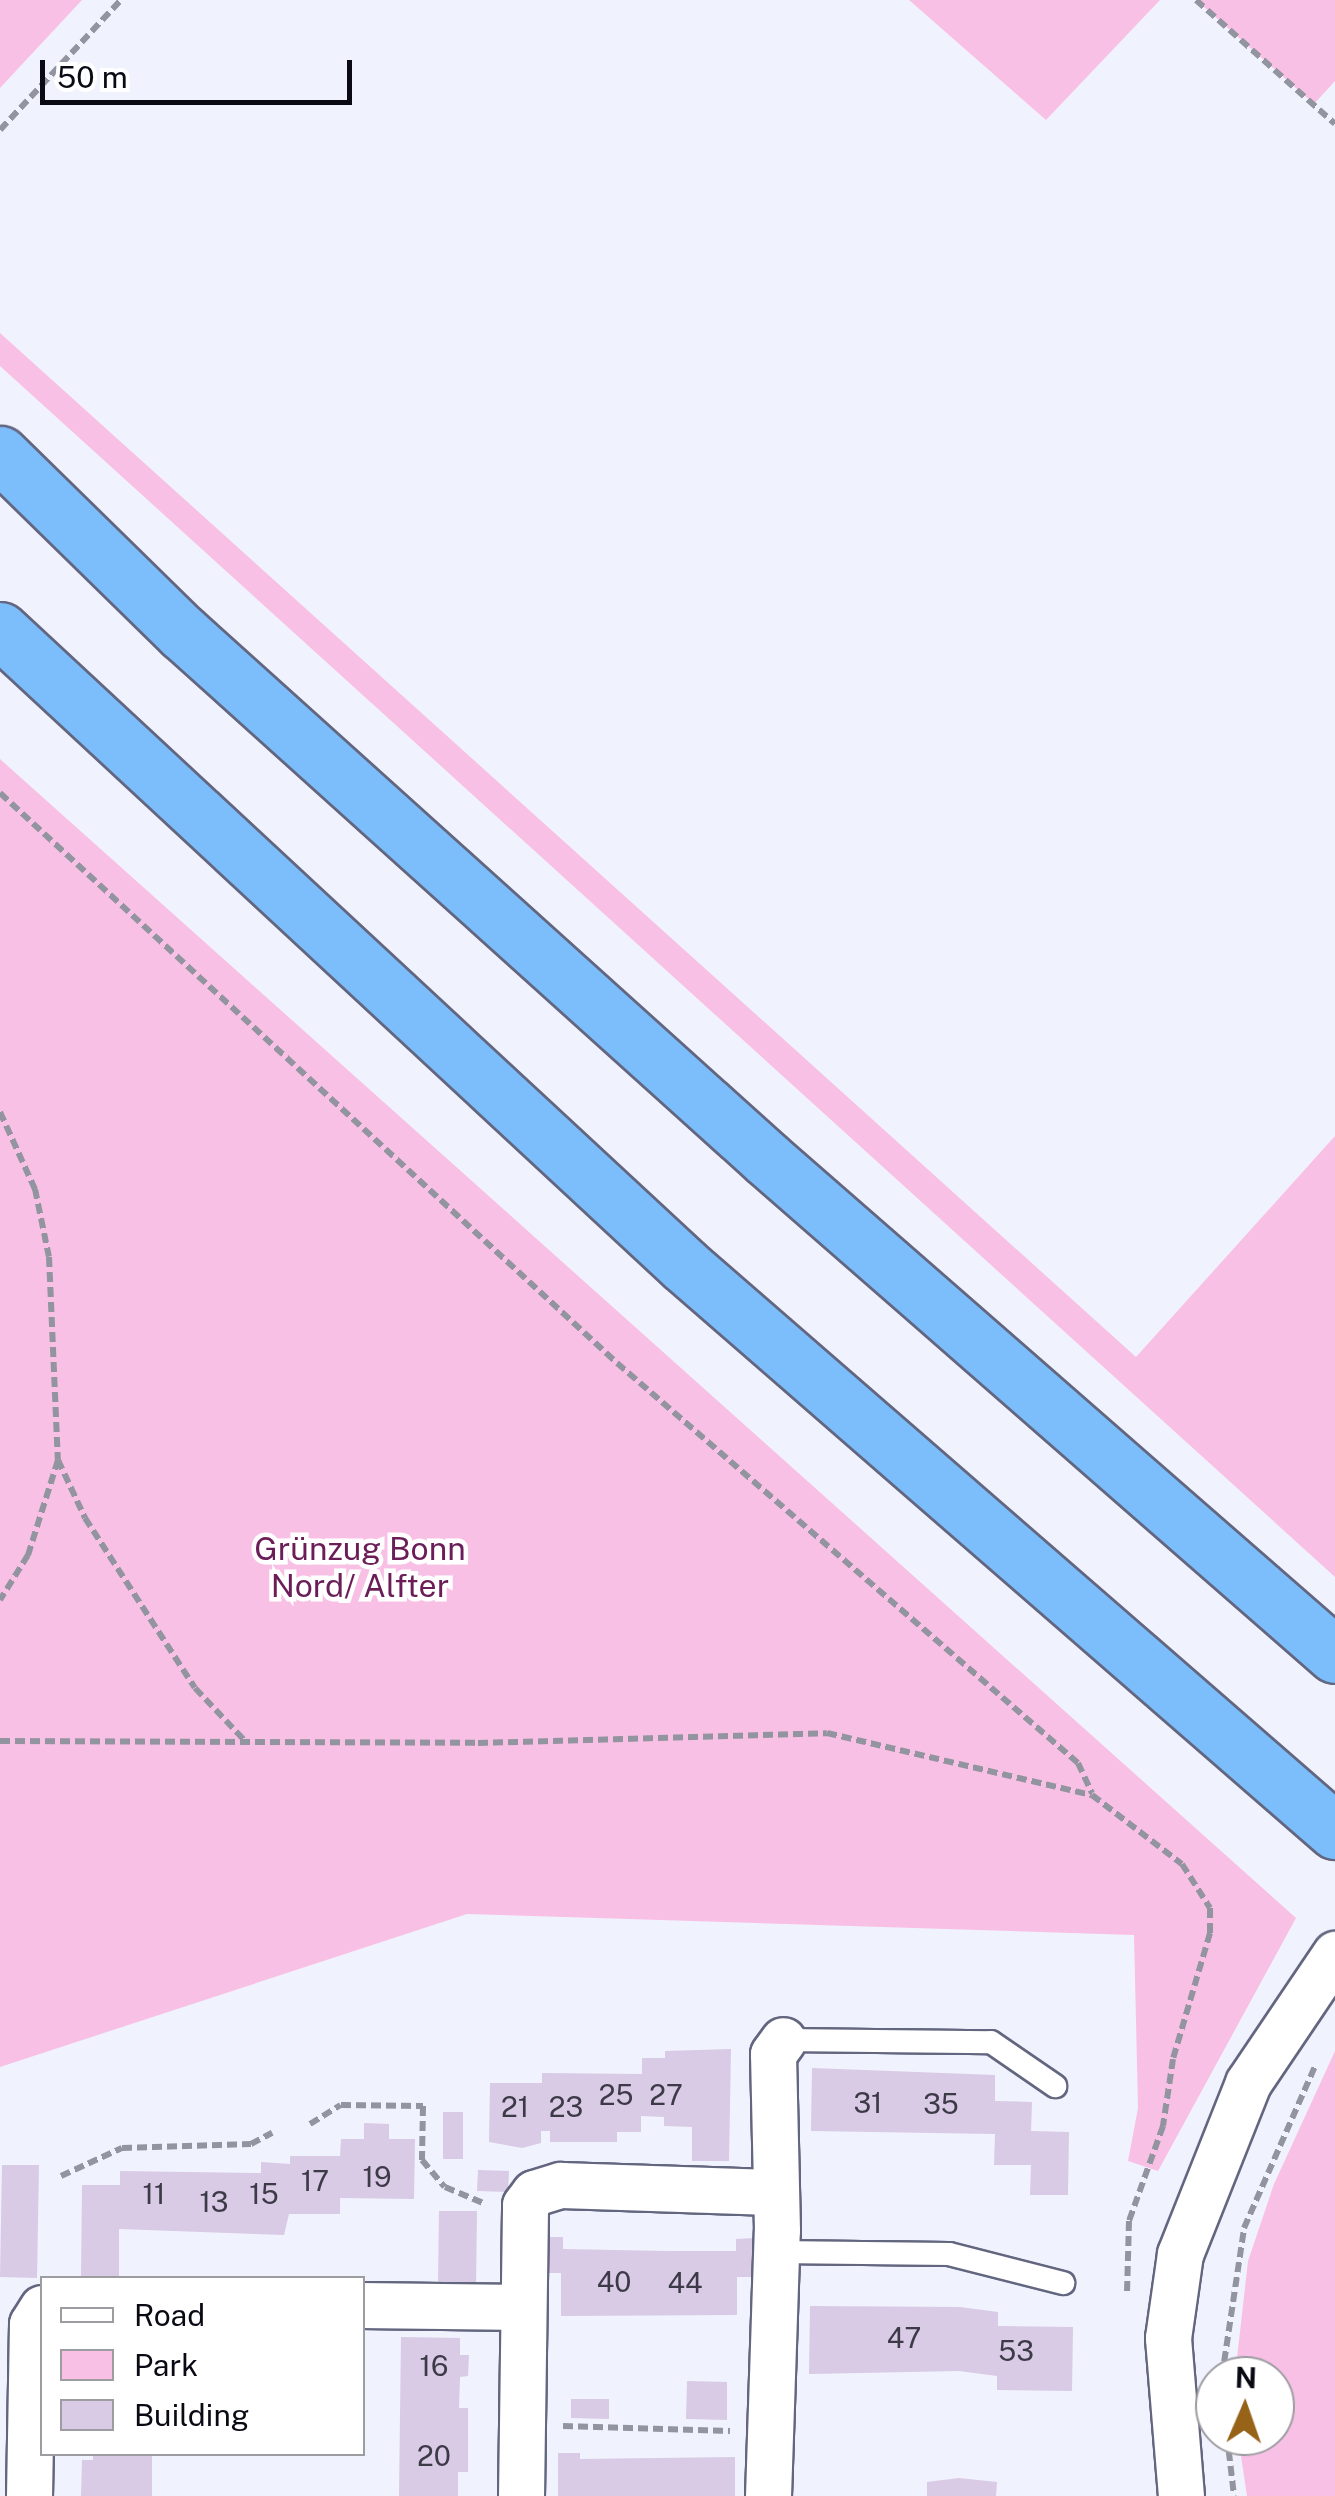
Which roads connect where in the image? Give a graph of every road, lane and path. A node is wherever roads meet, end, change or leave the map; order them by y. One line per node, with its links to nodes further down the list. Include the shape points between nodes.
1 (121, 0): 4 (path)
2 (1196, 0): 3 (path)
3 (1335, 124)
4 (0, 130)
5 (0, 454): 11 (highway, via 182,632 665,1067)
6 (0, 630): 15 (highway, via 684,1265)
7 (0, 793): 14 (path, via 617,1362 866,1586 1078,1763)
8 (0, 1112): 9 (path, via 35,1189 49,1256)
9 (58, 1460): 10 (path, via 28,1554); 13 (path, via 85,1518 194,1688)
10 (0, 1600)
11 (1335, 1655)
12 (0, 1741): 13 (path)
13 (248, 1744): 14 (path, via 826,1733)
14 (1092, 1794): 30 (path, via 1182,1864 1210,1908 1210,1933 1174,2059 1163,2126 1128,2221 1127,2325)
15 (1335, 1831)
16 (1335, 1954): 30 (street, via 1248,2084 1204,2183 1180,2254)
17 (783, 2040): 19 (lane, via 991,2042); 23 (street, via 773,2054)
18 (1320, 2053): 31 (path, via 1244,2228)
19 (1055, 2086)
20 (310, 2124): 24 (path, via 341,2105 423,2106 422,2160 445,2187 471,2203)
21 (272, 2133): 22 (path, via 251,2144 122,2148)
22 (61, 2176)
23 (771, 2192): 24 (street, via 561,2185 534,2193); 25 (street)
24 (524, 2205): 28 (street)
25 (776, 2252): 26 (lane, via 949,2254); 33 (street)
26 (1063, 2282)
27 (365, 2304): 28 (street)
28 (522, 2308): 32 (street)
29 (40, 2311): 35 (street, via 32,2324)
30 (1168, 2338): 38 (street)
31 (1225, 2356)
32 (522, 2425): 33 (path); 36 (street)
33 (769, 2432): 37 (street)
34 (1229, 2456): 39 (path)
35 (29, 2496)
36 (522, 2496)
37 (768, 2496)
38 (1181, 2496)
39 (1234, 2496)

